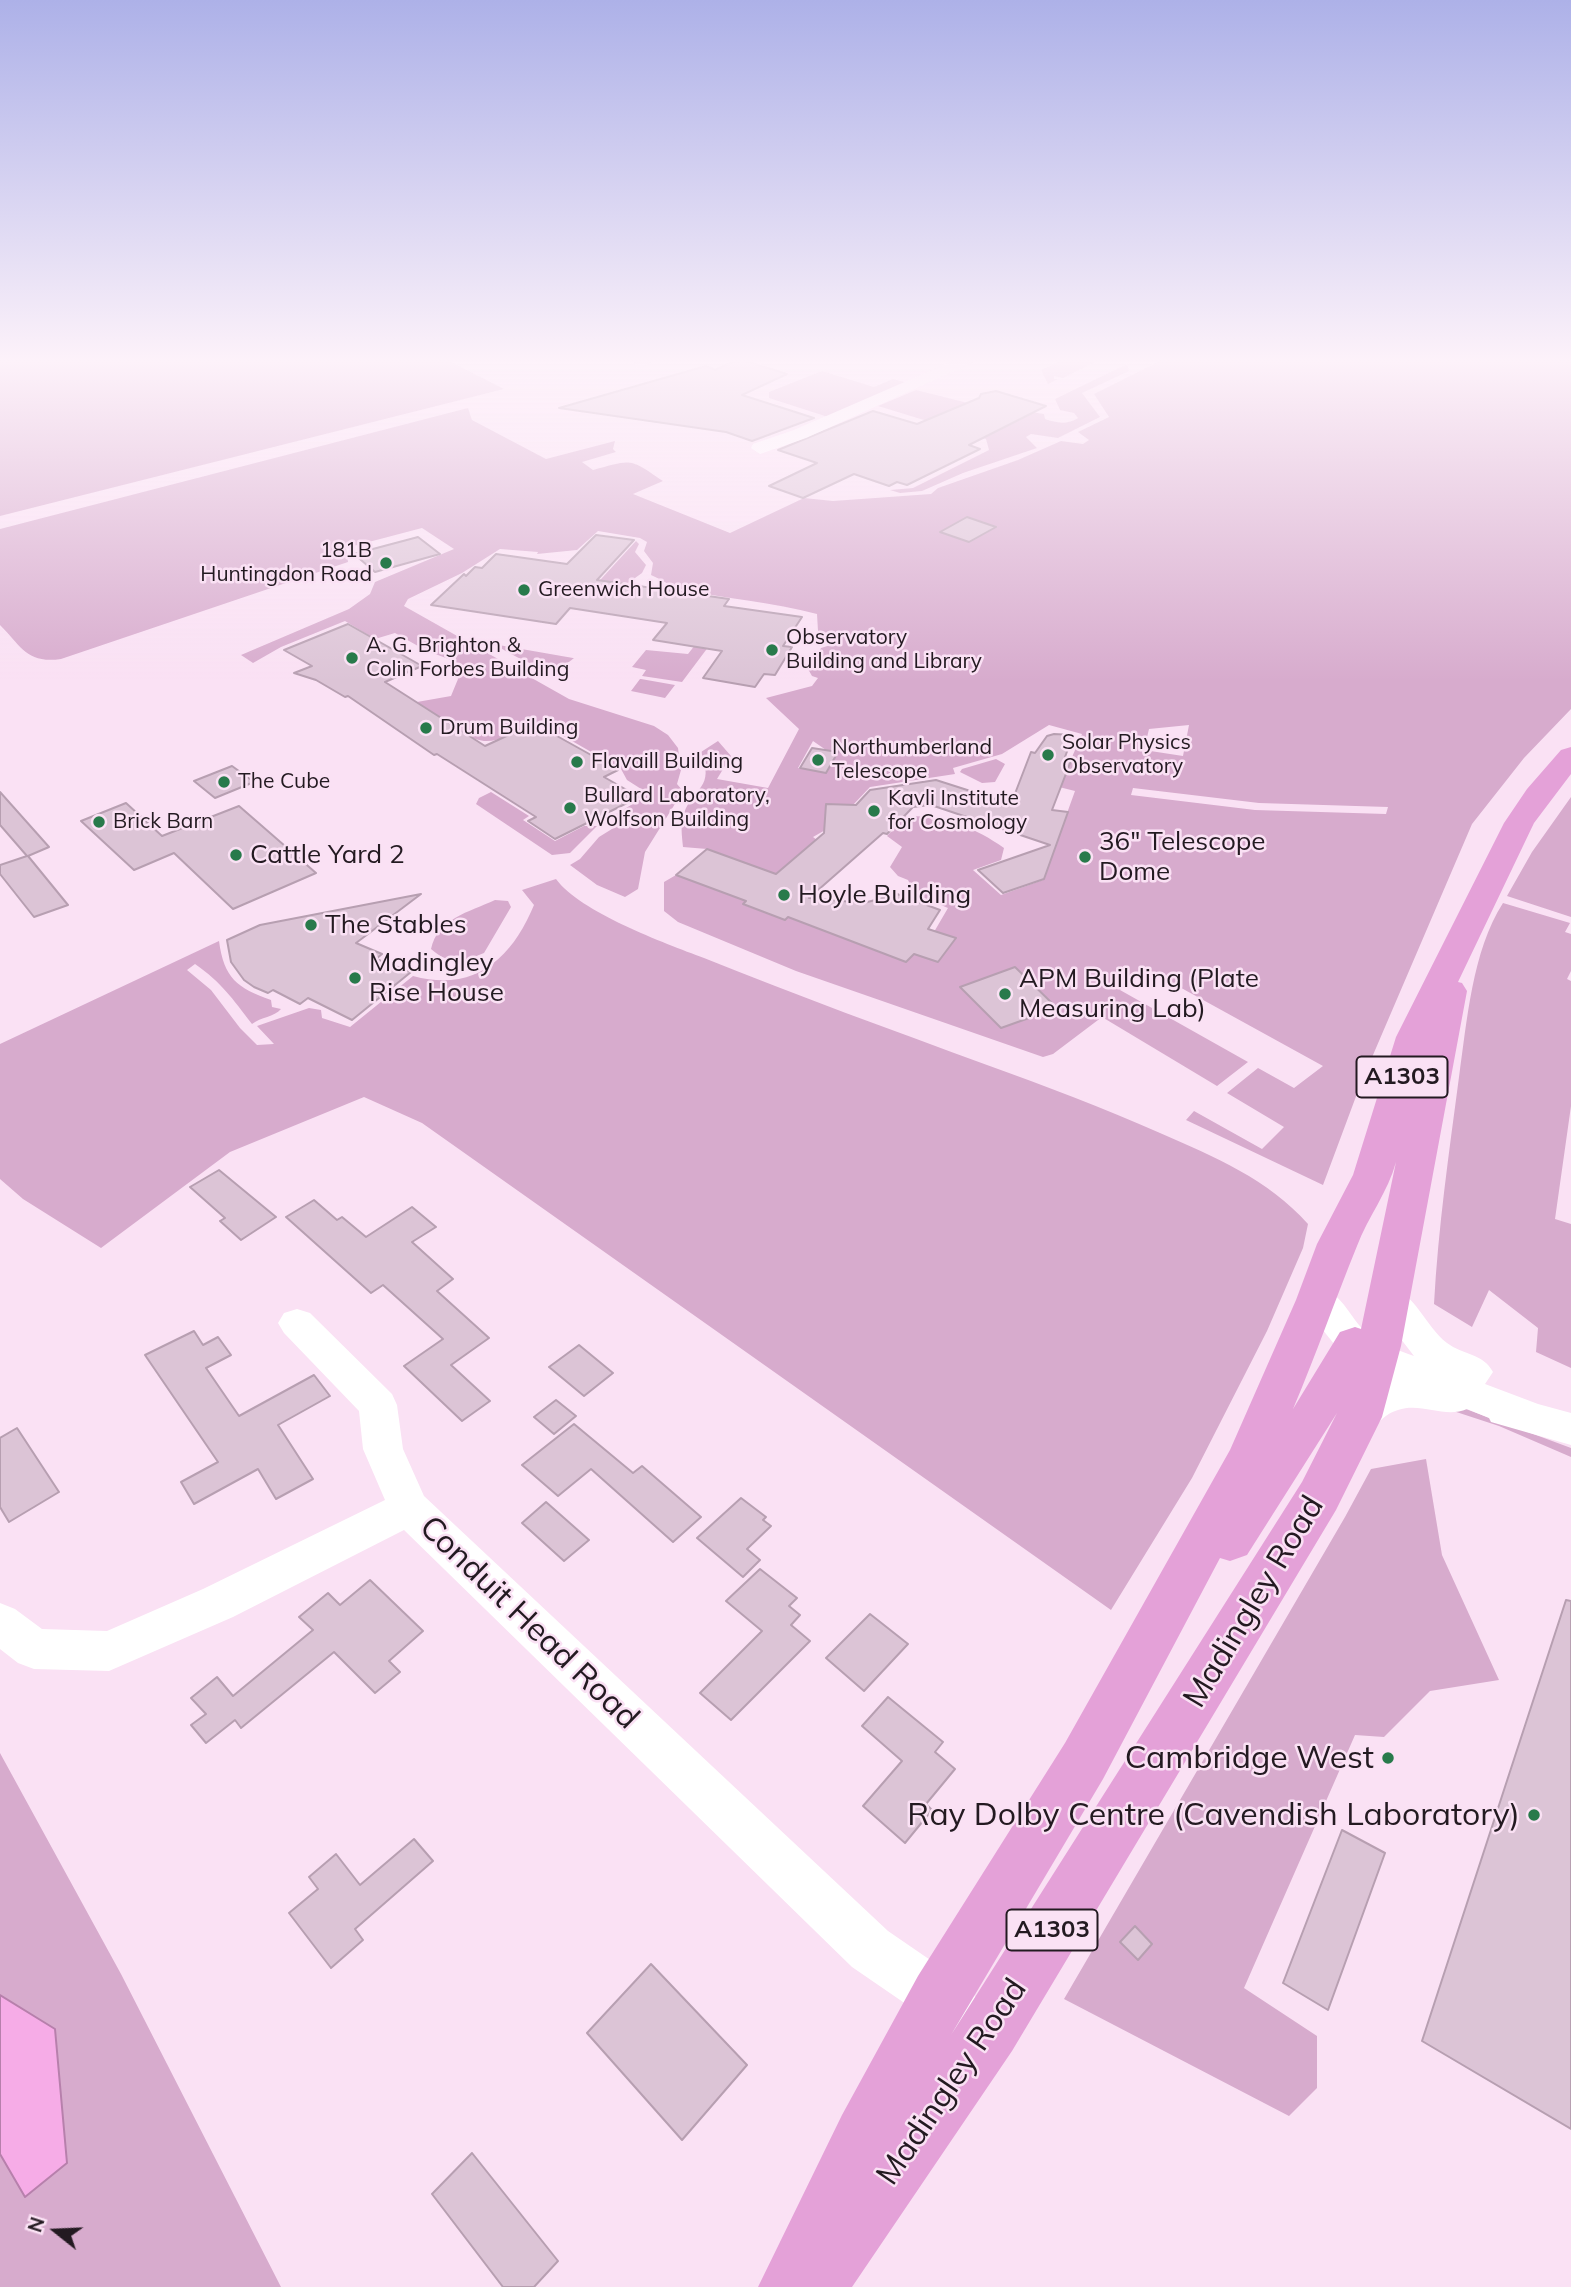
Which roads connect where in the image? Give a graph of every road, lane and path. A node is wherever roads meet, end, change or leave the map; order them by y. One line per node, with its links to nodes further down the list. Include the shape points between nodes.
1 (1571, 756): 2 (main road, Madingley Road / A1303, via 1519,823)
2 (1456, 951): 3 (main road, Madingley Road / A1303); 4 (main road, Madingley Road / A1303, via 1413,1037 1373,1175 1337,1244)
3 (1388, 1299): 6 (main road, Madingley Road / A1303); 7 (street)
4 (1317, 1300): 6 (street); 14 (main road, Madingley Road / A1303, via 1250,1457)
5 (297, 1323): 12 (street, via 378,1405 383,1449)
6 (1370, 1348): 7 (street); 8 (street); 9 (main road, Madingley Road / A1303); 14 (main road, A1303, via 1309,1422)
7 (1434, 1354): 10 (street)
8 (1525, 1416): 9 (street, via 1421,1392 1387,1395); 11 (street)
9 (1359, 1417): 16 (main road, Madingley Road / A1303, via 1312,1508)
10 (1571, 1417)
11 (1571, 1430)
12 (409, 1508): 13 (street, Conduit Head Road, via 110,1651 34,1649); 15 (street, Conduit Head Road, via 870,1949)
13 (0, 1623)
14 (1084, 1761): 15 (main road, Madingley Road / A1303)
15 (939, 1997): 16 (street, Conduit Head Road); 17 (main road, Madingley Road / A1303)
16 (990, 2030): 18 (main road, Madingley Road / A1303)
17 (791, 2287)
18 (813, 2287)

